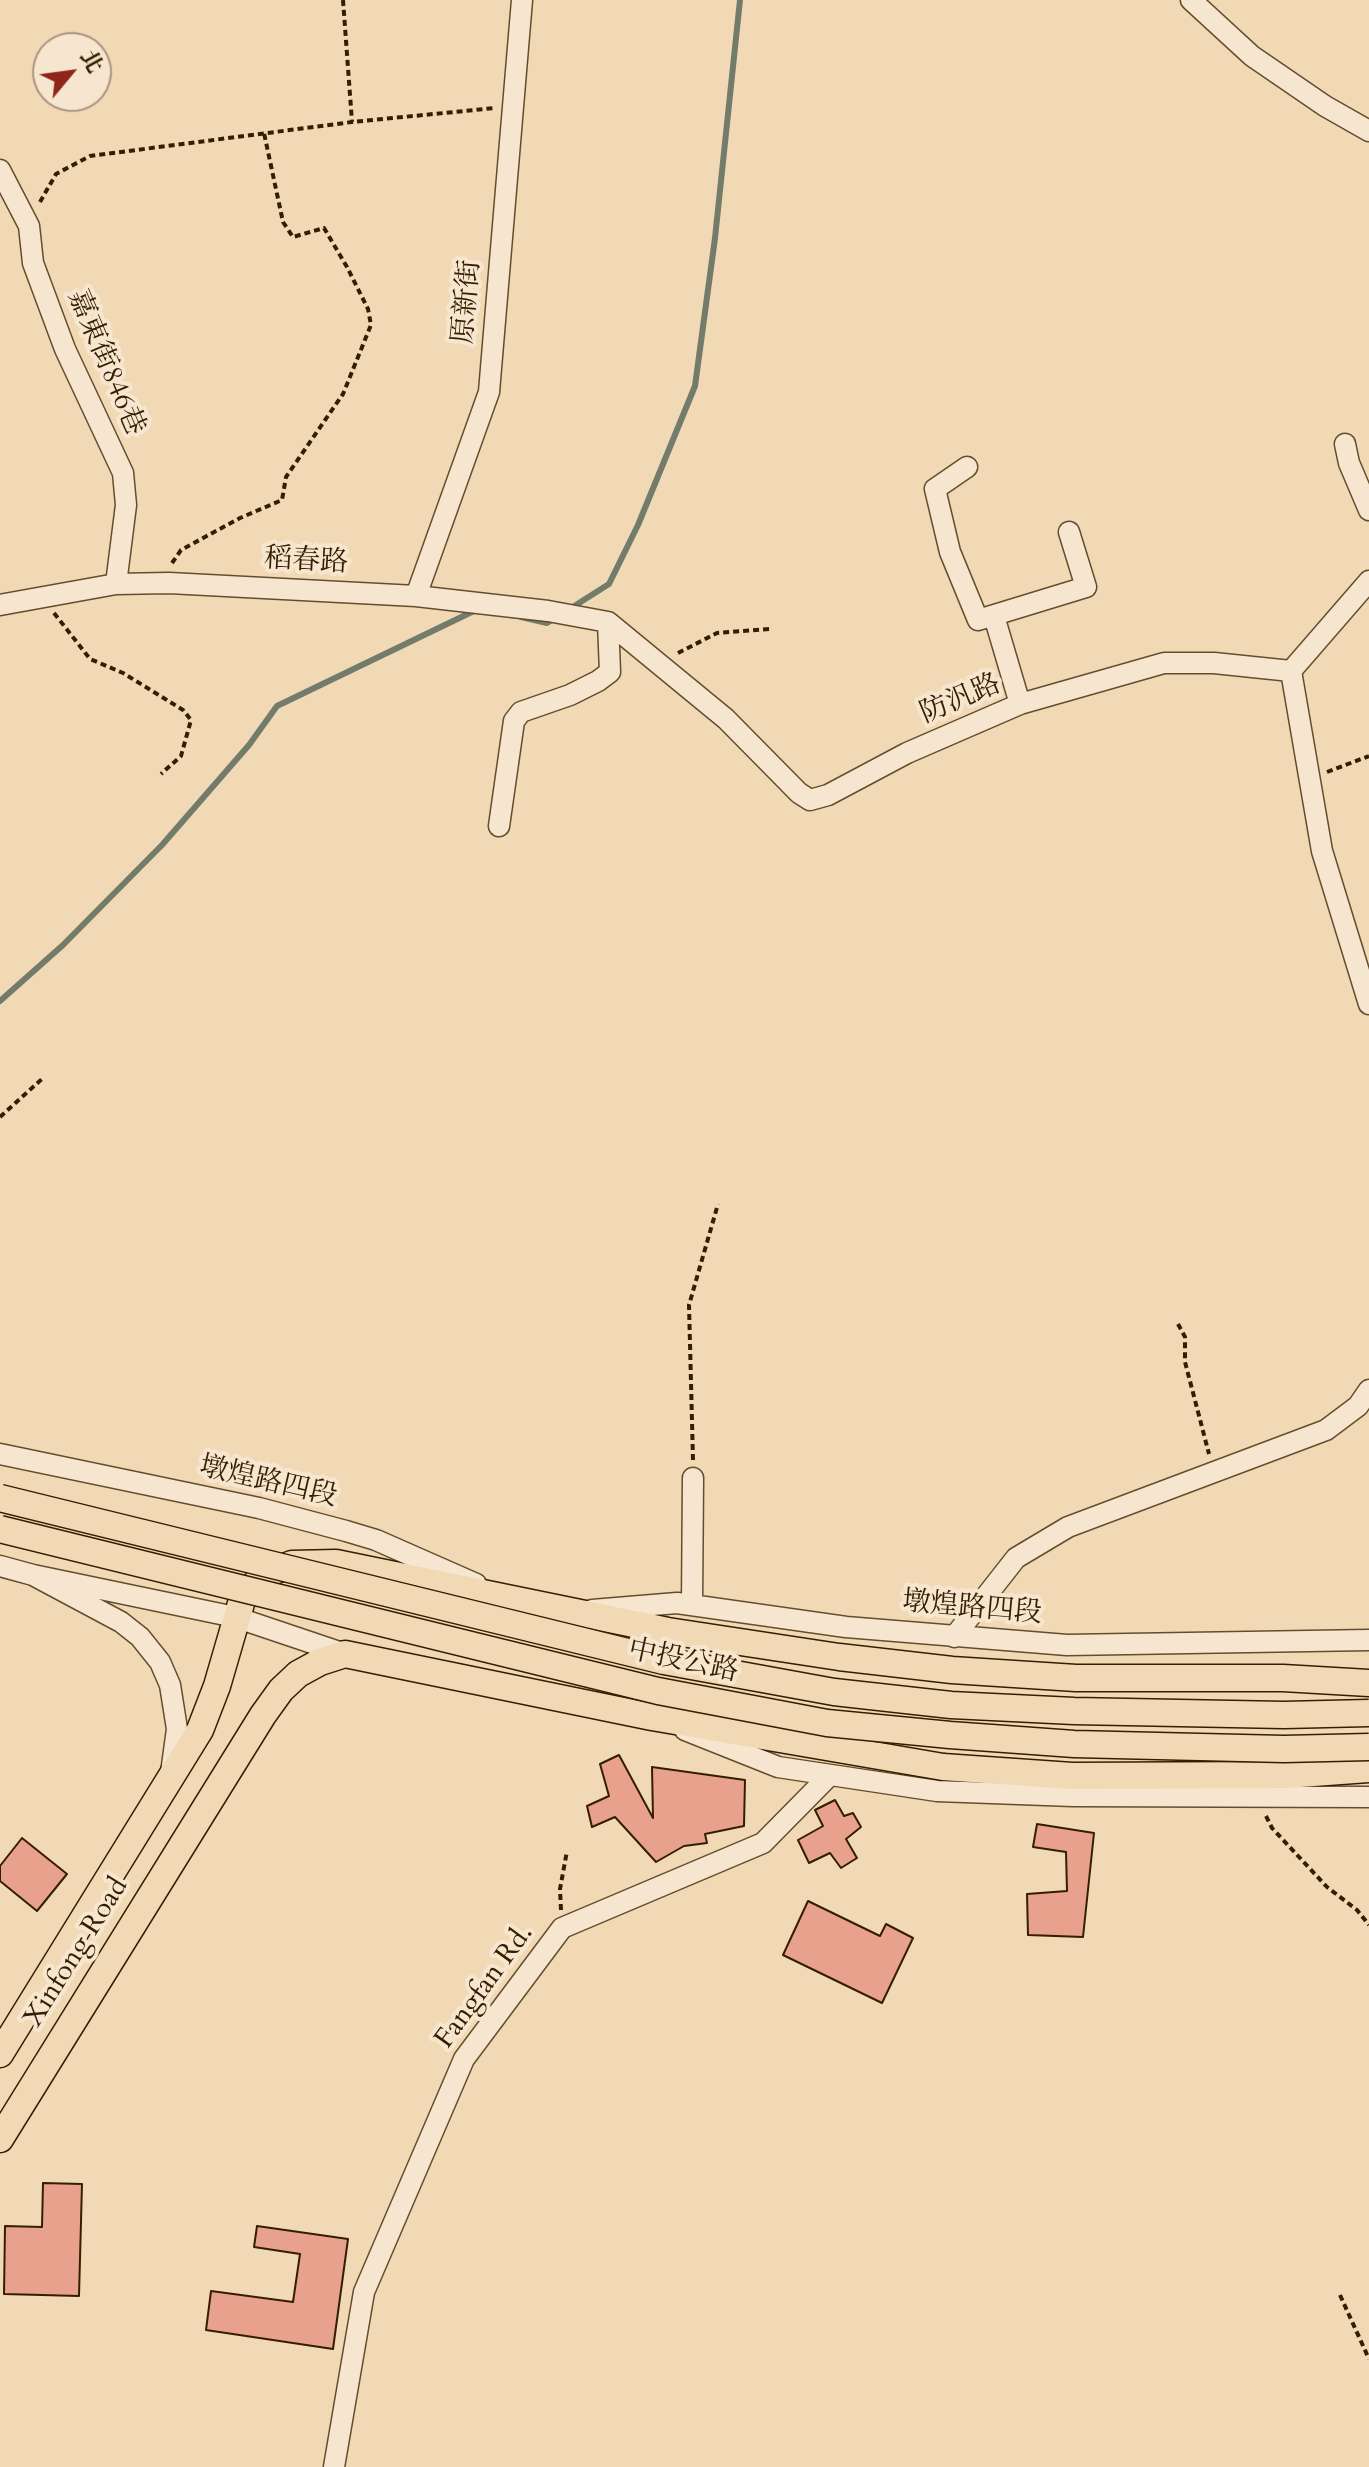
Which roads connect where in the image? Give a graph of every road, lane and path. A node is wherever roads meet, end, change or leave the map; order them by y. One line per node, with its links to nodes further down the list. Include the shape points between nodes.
1 (343, 0): 5 (path)
2 (522, 0): 4 (street, 原新街)
3 (1191, 0): 6 (street, via 1252,56)
4 (512, 106): 5 (path); 17 (street, 原新街, via 489,392)
5 (352, 122): 7 (path)
6 (1369, 131)
7 (264, 133): 9 (path, via 90,156 56,174); 15 (path, via 283,222 293,237 324,228 368,309 371,325 343,394 286,477 282,500 181,550 173,559)
8 (0, 170): 9 (street, 嘉東街846巷)
9 (29, 226): 16 (street, 嘉東街846巷, via 33,263 60,334 123,473 126,505)
10 (1345, 444): 12 (street)
11 (967, 467): 20 (street, via 935,489 950,552 978,620)
12 (1369, 510)
13 (1069, 532): 20 (street, via 1086,587)
14 (1369, 581): 24 (street)
15 (169, 583): 16 (street, 稻春路); 17 (street, 稻春路)
16 (116, 584): 18 (street, 稻春路)
17 (416, 596): 21 (street, 稻春路)
18 (41, 598): 19 (street, 稻春路); 27 (path, via 90,659 123,673 191,720 181,756)
19 (0, 605)
20 (994, 616): 25 (street)
21 (608, 622): 23 (street, 防汎路); 29 (street, via 610,672 570,695 521,712 514,721)
22 (770, 629): 23 (path, via 717,633)
23 (658, 663): 25 (street, 防汎路, via 810,800)
24 (1291, 671): 25 (street, 防汎路, via 1164,663); 28 (street)
25 (1020, 704)
26 (1369, 756): 28 (path)
27 (161, 774)
28 (1310, 778): 30 (street, via 1322,851)
29 (499, 826)
30 (1369, 1004)
31 (43, 1078): 32 (path)
32 (0, 1117)
33 (718, 1204): 38 (path, via 689,1305)
34 (1178, 1324): 37 (path)
35 (1369, 1390): 37 (street, via 1358,1406 1326,1430)
36 (0, 1454): 43 (street, 墩煌路四段, via 346,1531)
37 (1214, 1472): 47 (street, via 1068,1527 1016,1558)
38 (693, 1478): 44 (street)
39 (0, 1498): 53 (main road, 中投公路, bridge, via 664,1661 834,1692 1074,1711)
40 (0, 1529): 55 (main road, 中投公路, bridge, via 658,1691 827,1723 1074,1744)
41 (0, 1566): 42 (street)
42 (33, 1575): 46 (street); 60 (street, via 121,1622 160,1662 170,1685 177,1729)
43 (513, 1600): 45 (main road, Xinfong Road); 46 (main road, Xinfong Road, via 314,1562 271,1572 242,1600)
44 (692, 1605): 45 (street, 墩煌路四段); 47 (street, 墩煌路四段)
45 (573, 1612): 51 (main road, Xinfong Road, via 668,1631 952,1670 1076,1678)
46 (235, 1617): 49 (street); 60 (main road, Xinfong Road, via 209,1709)
47 (954, 1637): 48 (street, 墩煌路四段, via 1067,1645)
48 (1369, 1640)
49 (345, 1654): 54 (main road); 67 (main road, Xinfong Road, via 298,1674 281,1690)
50 (1369, 1676): 51 (street)
51 (1283, 1678): 52 (main road, Xinfong Road)
52 (1369, 1683)
53 (1369, 1713)
54 (652, 1717): 57 (main road, via 943,1767 1072,1776); 59 (street, via 778,1767)
55 (1369, 1747)
56 (1369, 1769): 57 (main road)
57 (1286, 1775): 58 (street)
58 (1369, 1775)
59 (829, 1776): 61 (street, via 937,1791); 65 (street, Fangfan Rd., via 763,1843)
60 (170, 1781): 66 (main road, Xinfong Road)
61 (1255, 1796): 62 (street); 64 (path, via 1272,1828)
62 (1369, 1797)
63 (567, 1851): 65 (path, via 560,1889)
64 (1369, 1925)
65 (562, 1928): 71 (street, Fangfan Rd., via 464,2059 364,2292)
66 (0, 2054)
67 (9, 2103): 68 (main road, Xinfong Road)
68 (0, 2139)
69 (1340, 2295): 70 (path)
70 (1369, 2359)
71 (334, 2467)

